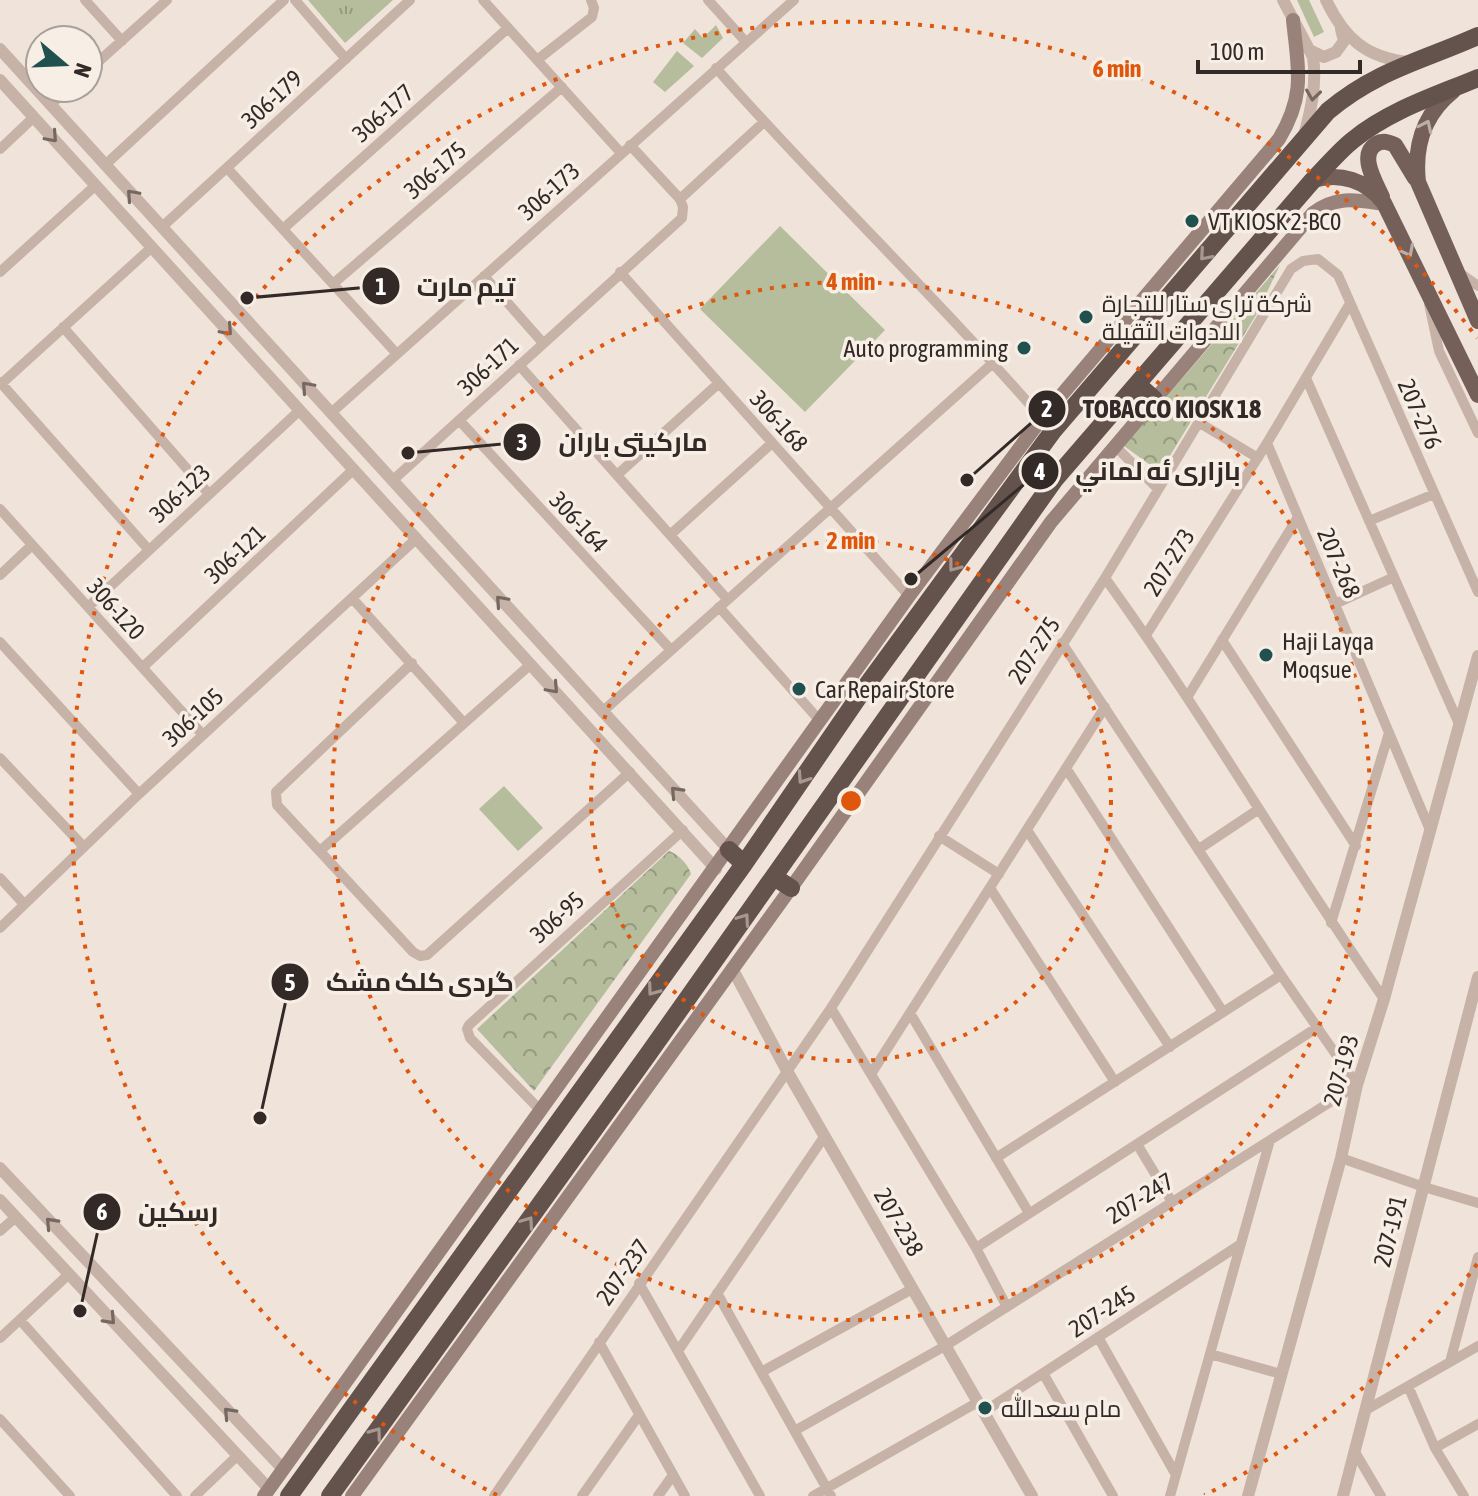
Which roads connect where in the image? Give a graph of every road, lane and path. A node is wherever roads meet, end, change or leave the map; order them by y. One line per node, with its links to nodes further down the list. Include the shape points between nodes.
1 (85, 0): 16 (street)
2 (167, 0): 16 (street)
3 (284, 0): 35 (street)
4 (295, 0): 21 (street)
5 (410, 0): 21 (street, 306-179)
6 (483, 0): 13 (street)
7 (591, 0): 22 (street, via 592,17)
8 (708, 0): 17 (street)
9 (794, 0): 17 (street, 306-173)
10 (1283, 0): 12 (street)
11 (1326, 0): 14 (street)
12 (1293, 20): 19 (street); 34 (main road, via 1297,102)
13 (508, 28): 22 (street); 43 (street, 306-177)
14 (1341, 28): 19 (street, via 1343,44 1334,54 1320,56); 23 (street, via 1373,53)
15 (1478, 36): 23 (highway)
16 (122, 41): 20 (street)
17 (746, 42): 24 (street, 306-173)
18 (0, 49): 28 (street)
19 (1309, 50): 31 (street, one-way to 31, via 1315,87)
20 (104, 57)
21 (346, 59): 36 (street, 306-179)
22 (537, 60): 27 (street)
23 (1409, 62): 31 (highway, via 1352,91)
24 (716, 68): 30 (street); 33 (street, 306-173)
25 (0, 80): 29 (street)
26 (1471, 81): 37 (highway, via 1378,122); 38 (main road, one-way to 26, via 1421,133 1438,105)
27 (562, 87): 33 (street); 50 (street, 306-175)
28 (50, 105): 35 (street)
29 (34, 117): 32 (street); 39 (street, one-way to 39)
30 (764, 122): 40 (street); 58 (street)
31 (1303, 139): 34 (highway)
32 (0, 149)
33 (626, 149): 40 (street); 49 (street, 306-173)
34 (1272, 162): 72 (highway)
35 (105, 165): 42 (street, one-way to 35)
36 (227, 168): 42 (street, 306-179); 43 (street)
37 (1313, 180): 41 (main road, via 1356,181); 65 (highway)
38 (1418, 182): 41 (main road, via 1395,145 1374,146 1368,164); 46 (main road)
39 (96, 185): 44 (street); 47 (street)
40 (680, 199): 48 (street, 306-171, via 682,218)
41 (1384, 203): 52 (main road, one-way to 52); 67 (main road, via 1339,199 1313,213)
42 (162, 227): 59 (street)
43 (284, 228): 50 (street)
44 (152, 247): 55 (street); 61 (street, one-way to 61)
45 (1318, 259): 53 (street, 207-276, via 1338,275); 71 (street, 207-275, via 1291,269)
46 (1454, 268): 51 (street); 54 (main road)
47 (0, 272)
48 (620, 272): 56 (street, 306-171); 64 (street, 306-168)
49 (484, 276): 56 (street); 57 (street, 306-173)
50 (334, 283): 57 (street)
51 (1478, 286)
52 (1428, 290): 66 (main road); 73 (street, via 1439,351)
53 (1349, 305): 62 (street, 207-273); 83 (street, 207-276)
54 (1478, 321)
55 (63, 327): 63 (street); 82 (street)
56 (543, 343): 60 (street, 306-171)
57 (397, 354): 69 (street, 306-173)
58 (994, 362): 72 (street); 84 (street)
59 (285, 363): 61 (street); 69 (street, one-way to 59)
60 (519, 365): 70 (street, 306-171); 79 (street)
61 (270, 377): 68 (street)
62 (1306, 378): 75 (street, 207-273); 87 (street)
63 (0, 383): 91 (street)
64 (719, 383): 74 (street, 306-168); 79 (street)
65 (1137, 384): 67 (highway); 135 (highway, via 1055,479)
66 (1478, 395)
67 (1154, 399): 76 (main road)
68 (300, 410): 78 (street); 82 (street, 306-123)
69 (331, 413): 80 (street)
70 (459, 420): 80 (street, 306-171); 105 (street, 306-164)
71 (1198, 422): 77 (street); 81 (street, 207-275)
72 (1047, 425): 98 (highway)
73 (1478, 433)
74 (772, 443): 84 (street, 306-168); 88 (street)
75 (1267, 443): 77 (street, 207-273); 86 (street, 207-268)
76 (1114, 445): 81 (street); 138 (main road, via 1051,522)
77 (1258, 458): 101 (street, 207-273)
78 (354, 469): 89 (street); 109 (street, 306-121)
79 (617, 475): 88 (street)
80 (392, 481): 112 (street, one-way to 80)
81 (1157, 488): 94 (street, 207-275)
82 (209, 494): 91 (street, 306-123)
83 (1434, 494): 87 (street); 95 (street, 207-276)
84 (830, 508): 97 (street); 98 (street, 306-168)
85 (0, 509): 90 (street, 306-120)
86 (1298, 517): 99 (street, 207-268); 102 (street)
87 (1369, 521): 93 (street)
88 (670, 535): 97 (street)
89 (417, 538): 96 (street, 306-105); 108 (street)
90 (32, 545): 92 (street); 100 (street, 306-120)
91 (148, 549): 100 (street, 306-123)
92 (0, 575)
93 (1394, 577): 99 (street); 115 (street)
94 (1105, 578): 101 (street); 104 (street, 207-275)
95 (1478, 592)
96 (352, 598): 107 (street); 117 (street, 306-105)
97 (723, 603): 105 (street); 113 (street)
98 (915, 603): 113 (main road); 132 (highway, one-way to 132)
99 (1335, 604): 116 (street, 207-268)
100 (88, 607): 109 (street, 306-120)
101 (1146, 635): 110 (street)
102 (1222, 640): 110 (street); 127 (street)
103 (0, 642): 121 (street)
104 (1062, 643): 111 (street); 126 (street, 207-275)
105 (671, 650): 112 (street)
106 (1478, 656): 115 (street, 207-193)
107 (412, 663): 114 (street); 130 (street, via 276,792 277,805)
108 (531, 664): 114 (street); 120 (street, one-way to 120)
109 (143, 667): 117 (street, 306-120)
110 (1188, 696): 122 (street)
111 (1105, 707): 119 (street); 129 (street)
112 (602, 712): 131 (street, one-way to 112)
113 (820, 721): 131 (main road)
114 (464, 723): 130 (street)
115 (1459, 724): 125 (street, 207-193)
116 (1389, 733): 125 (street, 207-268); 127 (street)
117 (203, 735): 121 (street, 306-105)
118 (0, 758): 128 (street)
119 (1066, 768): 124 (street); 148 (street)
120 (630, 772): 123 (street); 130 (street, via 427,955 413,952)
121 (139, 794): 128 (street, 306-105)
122 (1259, 809): 129 (street); 141 (street)
123 (683, 830): 133 (street); 160 (street, 306-95, via 467,1029)
124 (1027, 830): 134 (street); 152 (street)
125 (1430, 830): 146 (street, 207-193)
126 (939, 836): 134 (street); 147 (street, 207-275)
127 (1356, 846): 141 (street)
128 (84, 847): 140 (street, 306-105)
129 (1199, 849): 144 (street)
130 (321, 850)
131 (729, 850): 132 (highway); 133 (main road)
132 (744, 864): 137 (highway)
133 (716, 869): 137 (highway); 160 (main road)
134 (999, 874): 139 (street)
135 (774, 877): 138 (highway); 153 (highway, one-way to 135)
136 (0, 878): 140 (street)
137 (732, 880): 151 (highway, one-way to 151)
138 (791, 888): 143 (main road)
139 (990, 888): 149 (street); 156 (street)
140 (24, 904): 142 (street, 306-105)
141 (1331, 923): 146 (street)
142 (0, 928)
143 (732, 968): 154 (street, 207-238); 179 (main road)
144 (1281, 975): 148 (street); 150 (street)
145 (1478, 977): 167 (street, 207-191)
146 (1384, 999): 158 (street, 207-193)
147 (831, 1008): 154 (street, 207-275); 155 (street)
148 (1223, 1012): 152 (street)
149 (910, 1013): 155 (street); 164 (street)
150 (1318, 1027): 158 (street); 163 (street)
151 (621, 1034): 153 (highway, via 619,1048 626,1057 639,1059); 157 (highway)
152 (1170, 1047): 156 (street)
153 (649, 1053): 159 (highway)
154 (787, 1071): 161 (street, 207-238); 180 (street, 207-237)
155 (871, 1074): 175 (street)
156 (1115, 1082): 164 (street)
157 (586, 1084): 159 (highway, via 607,1081 614,1093); 186 (highway)
158 (1357, 1085): 162 (street, 207-247); 165 (street, 207-193)
159 (612, 1103): 179 (highway, one-way to 159)
160 (541, 1111): 184 (main road)
161 (824, 1137): 181 (street, 207-238); 182 (street)
162 (1270, 1140): 169 (street, 207-247); 174 (street)
163 (1137, 1144): 169 (street); 171 (street)
164 (996, 1158): 171 (street)
165 (1341, 1158): 167 (street); 197 (street, 207-193)
166 (0, 1168): 207 (street, one-way to 166)
167 (1424, 1187): 170 (street); 201 (street, 207-191)
168 (0, 1200): 172 (street)
169 (1172, 1202): 183 (street, 207-247)
170 (1478, 1203)
171 (1029, 1213): 175 (street)
172 (16, 1217): 173 (street); 178 (street)
173 (0, 1231)
174 (1241, 1244): 187 (street, 207-245); 193 (street)
175 (976, 1248): 183 (street)
176 (1478, 1257): 177 (street)
177 (1476, 1273): 194 (street)
178 (69, 1274): 185 (street); 209 (street, one-way to 209)
179 (502, 1274): 198 (highway)
180 (639, 1283): 189 (street, 207-237); 192 (street)
181 (912, 1289): 190 (street, 207-238); 195 (street)
182 (717, 1293): 192 (street); 195 (street)
183 (1007, 1307): 190 (street, 207-247)
184 (395, 1313): 186 (highway); 211 (main road)
185 (20, 1320): 188 (street); 217 (street)
186 (412, 1325): 219 (highway)
187 (1098, 1337): 196 (street, 207-245); 213 (street)
188 (0, 1338)
189 (599, 1342): 202 (street); 222 (street, 207-237)
190 (945, 1346): 200 (street, 207-238); 205 (street, 207-247)
191 (1478, 1346): 194 (street)
192 (678, 1351): 226 (street)
193 (1210, 1354): 197 (street); 213 (street)
194 (1450, 1362): 199 (street)
195 (763, 1371): 205 (street)
196 (1043, 1373): 200 (street, 207-245); 229 (street)
197 (1281, 1374): 231 (street, 207-193)
198 (425, 1381): 220 (highway, one-way to 198); 221 (main road)
199 (1408, 1386): 201 (street); 206 (street)
200 (981, 1406): 215 (street, 207-245); 228 (street, 207-238)
201 (1366, 1410): 208 (street, 207-191)
202 (639, 1415): 212 (street); 223 (street)
203 (0, 1419): 216 (street)
204 (1478, 1424): 206 (street)
205 (796, 1430): 215 (street)
206 (1435, 1448): 234 (street)
207 (264, 1451): 210 (street, via 265,1468); 211 (street)
208 (1355, 1452): 232 (street, 207-191); 233 (street)
209 (237, 1456): 210 (street); 218 (street)
210 (247, 1467): 214 (street)
211 (283, 1469): 214 (main road)
212 (673, 1475): 224 (street); 225 (street)
213 (1176, 1475): 230 (street)
214 (266, 1492)
215 (829, 1492): 227 (street, 207-245)
216 (70, 1496)
217 (177, 1496)
218 (195, 1496)
219 (289, 1496)
220 (330, 1496)
221 (352, 1496)
222 (494, 1496)
223 (582, 1496)
224 (658, 1496)
225 (685, 1496)
226 (760, 1496)
227 (813, 1496)
228 (1032, 1496)
229 (1113, 1496)
230 (1170, 1496)
231 (1248, 1496)
232 (1343, 1496)
233 (1381, 1496)
234 (1464, 1496)

